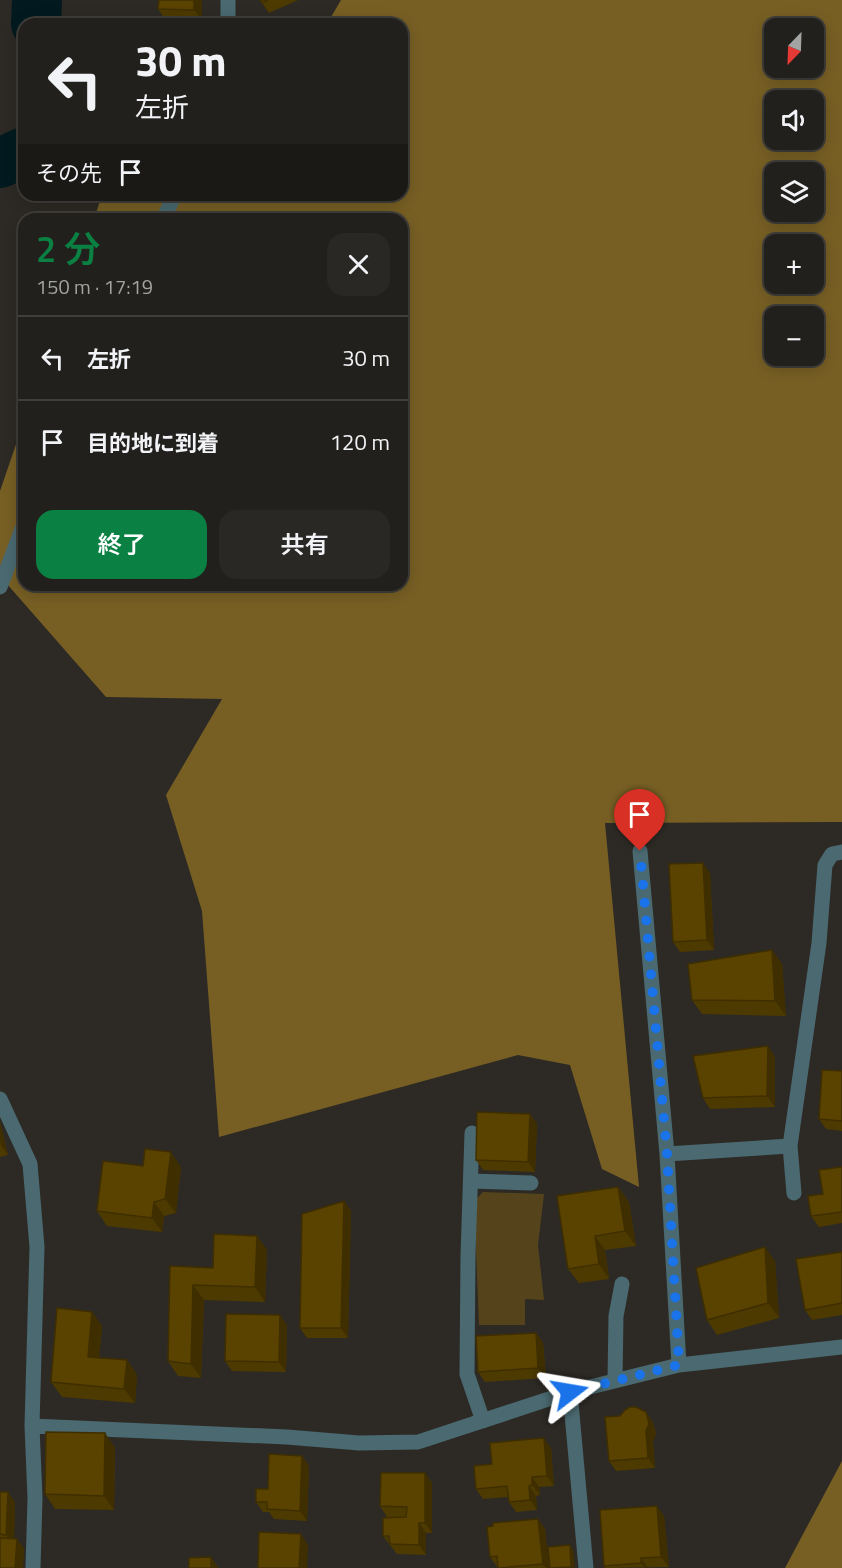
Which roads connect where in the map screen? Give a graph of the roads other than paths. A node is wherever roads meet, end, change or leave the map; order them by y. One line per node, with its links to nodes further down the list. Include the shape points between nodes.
1 (228, 0): 2 (street)
2 (228, 18)
3 (18, 540): 4 (street)
4 (0, 587)
5 (640, 851): 10 (street)
6 (842, 852): 9 (street, via 832,854 825,865 819,943)
7 (0, 1099): 20 (street, via 30,1164 37,1247)
8 (472, 1133): 11 (street)
9 (790, 1146): 10 (street); 13 (street)
10 (667, 1154): 16 (street)
11 (471, 1181): 12 (street); 19 (street, via 467,1374)
12 (531, 1183)
13 (794, 1193)
14 (622, 1284): 17 (street, via 616,1316)
15 (842, 1347): 16 (street)
16 (679, 1365): 17 (street)
17 (615, 1380): 18 (street)
18 (570, 1392): 19 (street); 22 (street)
19 (483, 1421): 20 (street, via 418,1442 359,1443)
20 (32, 1426): 21 (street)
21 (33, 1568)
22 (586, 1568)

